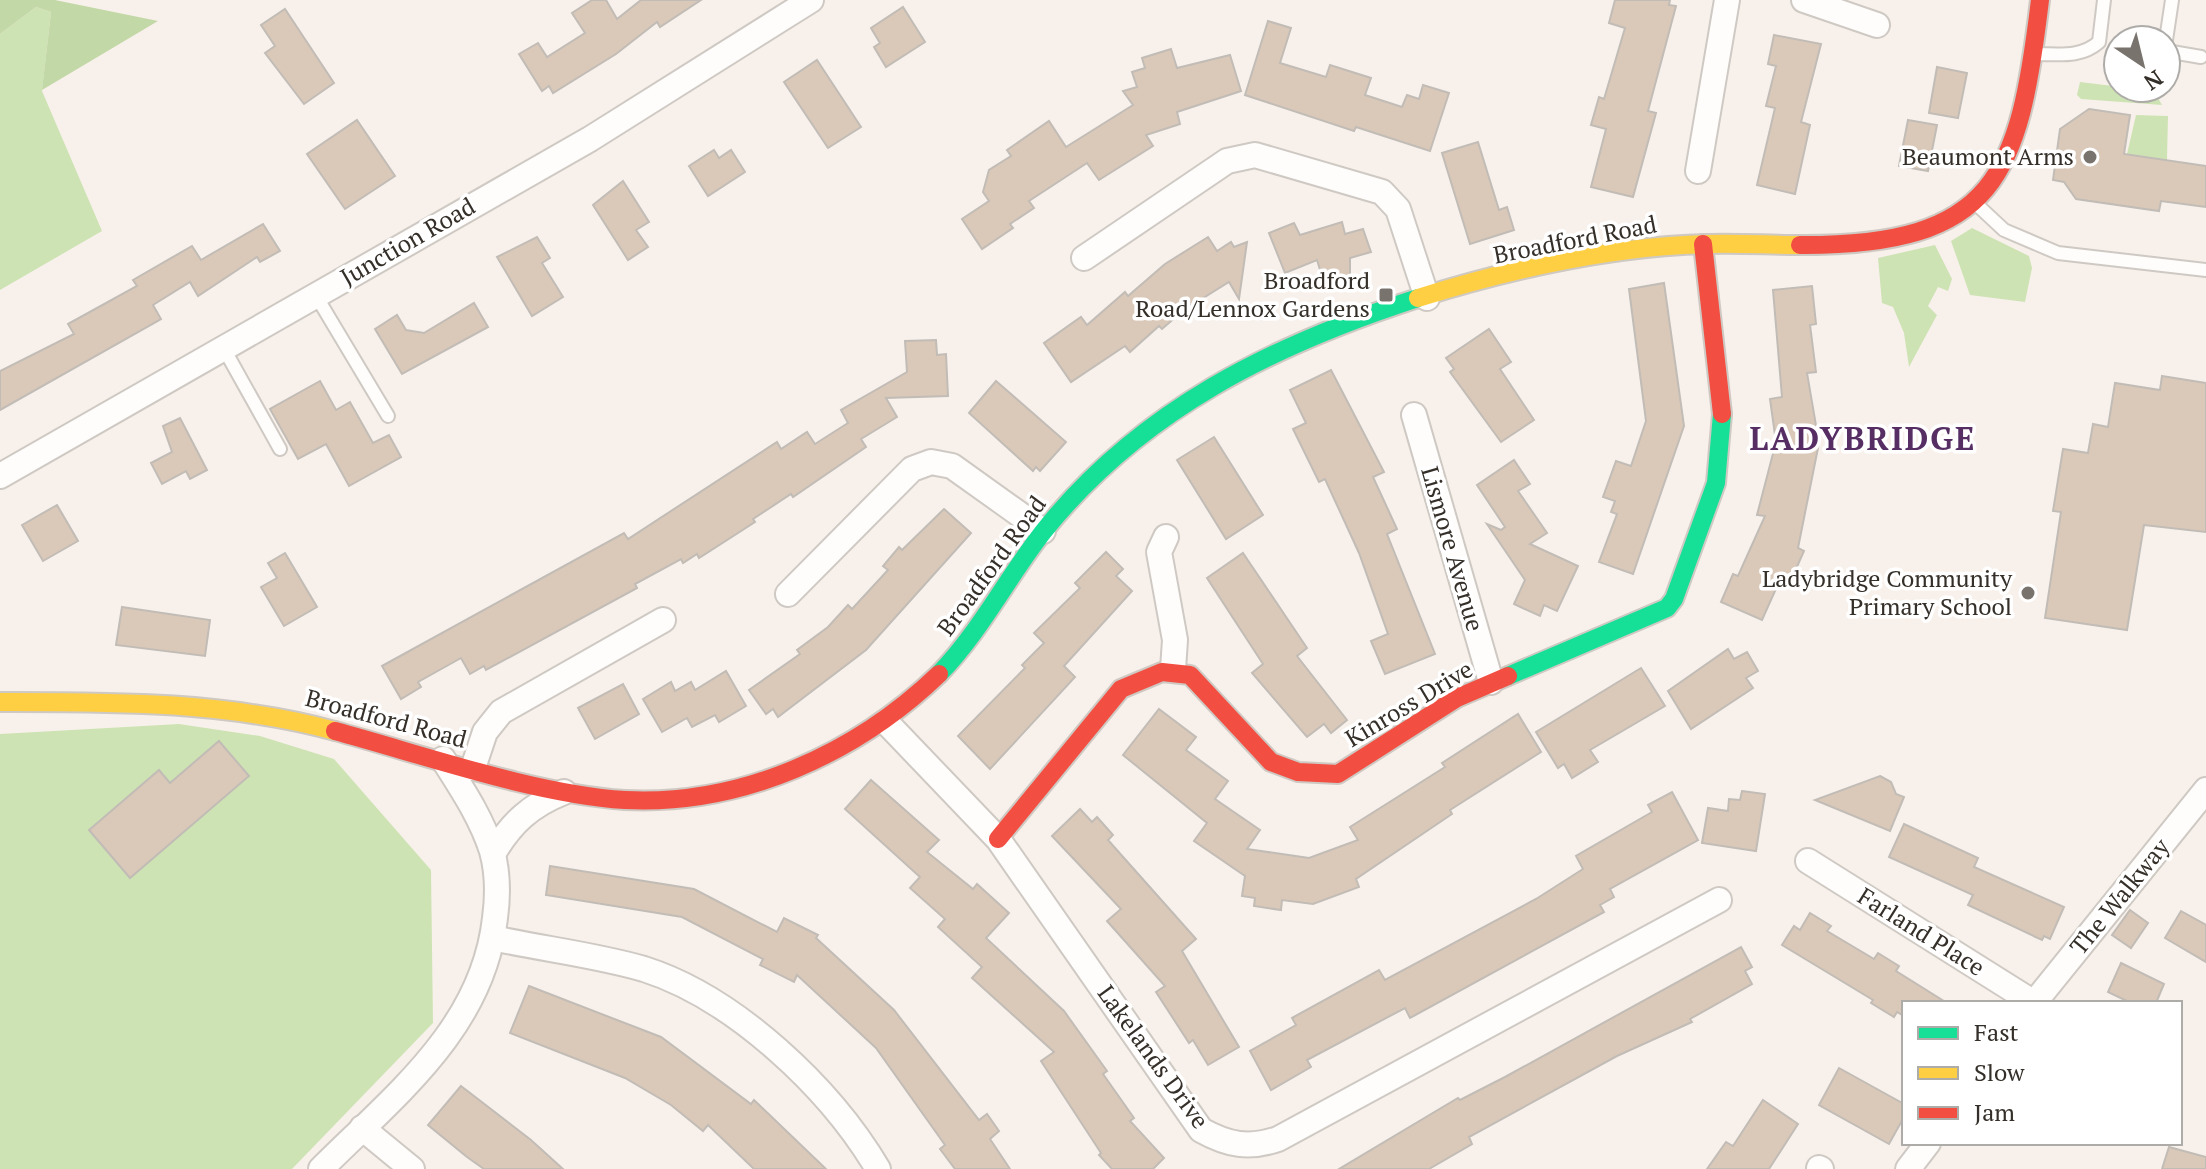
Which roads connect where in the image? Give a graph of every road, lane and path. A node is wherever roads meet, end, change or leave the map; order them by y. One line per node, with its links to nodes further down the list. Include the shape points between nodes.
1 (811, 0): 17 (street, Junction Road, via 590,139)
2 (1727, 0): 12 (street)
3 (1804, 0): 8 (street)
4 (2040, 0): 9 (street, Broadford Road)
5 (2104, 0): 9 (lane, via 2099,42 2085,52)
6 (2172, 0): 7 (lane)
7 (2168, 24)
8 (1877, 25)
9 (2033, 54): 13 (street, Broadford Road, via 2017,142)
10 (2182, 54): 11 (lane)
11 (2201, 57)
12 (1698, 171)
13 (1974, 202): 14 (street, Broadford Road, via 1931,227 1892,241); 16 (lane, via 2004,230 2058,253)
14 (1703, 244): 18 (street, Broadford Road, via 1507,275); 29 (street, Kinross Drive, via 1722,413 1716,483 1674,599 1658,614)
15 (1084, 258): 18 (street, via 1227,161 1255,155 1382,192 1398,209)
16 (2206, 270)
17 (315, 294): 19 (street, Junction Road); 21 (lane)
18 (1427, 298): 24 (street, Broadford Road, via 1319,333 1211,383 1125,448)
19 (223, 347): 22 (lane); 23 (street, Junction Road)
20 (1414, 415): 29 (street, Lismore Avenue)
21 (388, 416)
22 (280, 449)
23 (0, 476)
24 (1043, 531): 26 (street, via 952,466 931,462 912,469); 31 (street, Broadford Road, via 968,642 939,676)
25 (1166, 537): 28 (street, via 1159,552 1175,640)
26 (788, 594)
27 (663, 620): 33 (street, via 501,712 485,732)
28 (1173, 669): 29 (street, Kinross Drive, via 1190,675 1206,690 1271,762 1322,775 1354,767 1457,698); 36 (street, via 1144,675 1121,689)
29 (1491, 682)
30 (0, 702): 32 (street, Broadford Road, via 223,707 280,716)
31 (886, 722): 35 (street, Broadford Road, via 788,772 741,786 650,801); 36 (street, Lakelands Drive)
32 (443, 759): 33 (street, Broadford Road); 37 (street, via 479,816)
33 (473, 768): 35 (street, Broadford Road)
34 (2206, 790): 42 (street, The Walkway)
35 (564, 792): 37 (street, via 521,816)
36 (998, 839): 39 (street, Lakelands Drive, via 1201,1130 1236,1145 1278,1139)
37 (493, 854): 40 (street, via 498,893)
38 (1808, 861): 41 (street, Farland Place)
39 (1719, 900)
40 (493, 938): 43 (street, via 481,978 442,1048); 47 (street, via 643,969 681,984 786,1057 855,1132)
41 (2031, 1001)
42 (2036, 1001)
43 (362, 1128): 45 (street); 46 (street)
44 (1926, 1145): 48 (street)
45 (321, 1169)
46 (412, 1169)
47 (878, 1169)
48 (1908, 1169)

